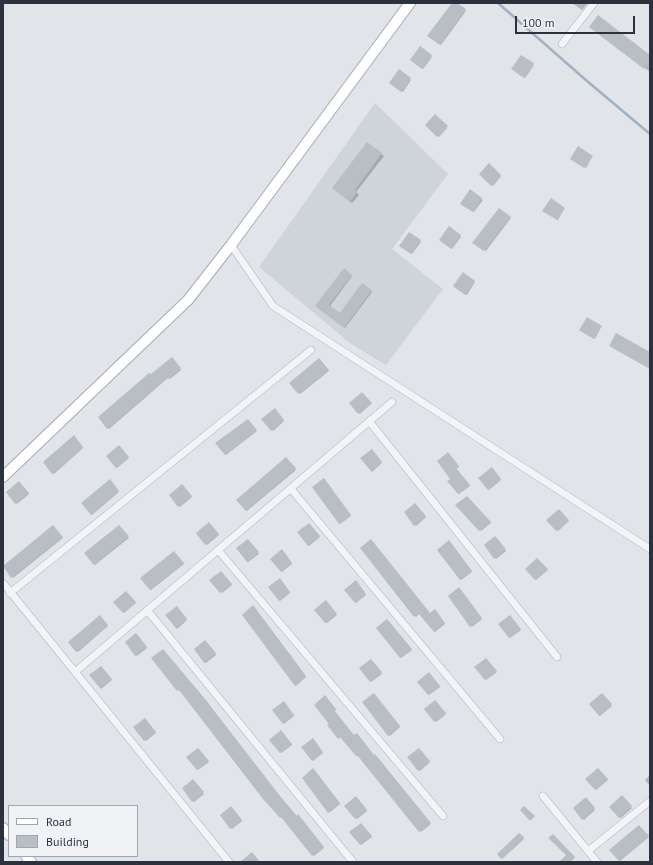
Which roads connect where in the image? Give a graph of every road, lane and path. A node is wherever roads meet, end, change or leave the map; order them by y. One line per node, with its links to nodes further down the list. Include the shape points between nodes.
1 (410, 3): 4 (street)
2 (594, 3): 3 (street)
3 (562, 44)
4 (231, 245): 8 (street, via 188,300); 10 (street, via 273,306)
5 (311, 350): 13 (street)
6 (392, 402): 7 (street)
7 (369, 422): 9 (street); 15 (street)
8 (3, 477)
9 (291, 489): 11 (street); 17 (street)
10 (650, 549)
11 (218, 550): 14 (street); 20 (street)
12 (3, 583): 13 (street)
13 (10, 593): 16 (street)
14 (147, 610): 16 (street); 23 (street)
15 (557, 657)
16 (74, 672): 22 (street)
17 (500, 739)
18 (543, 796): 21 (street)
19 (650, 801): 21 (street)
20 (443, 816)
21 (588, 851): 24 (street)
22 (229, 862)
23 (353, 862)
24 (598, 862)

